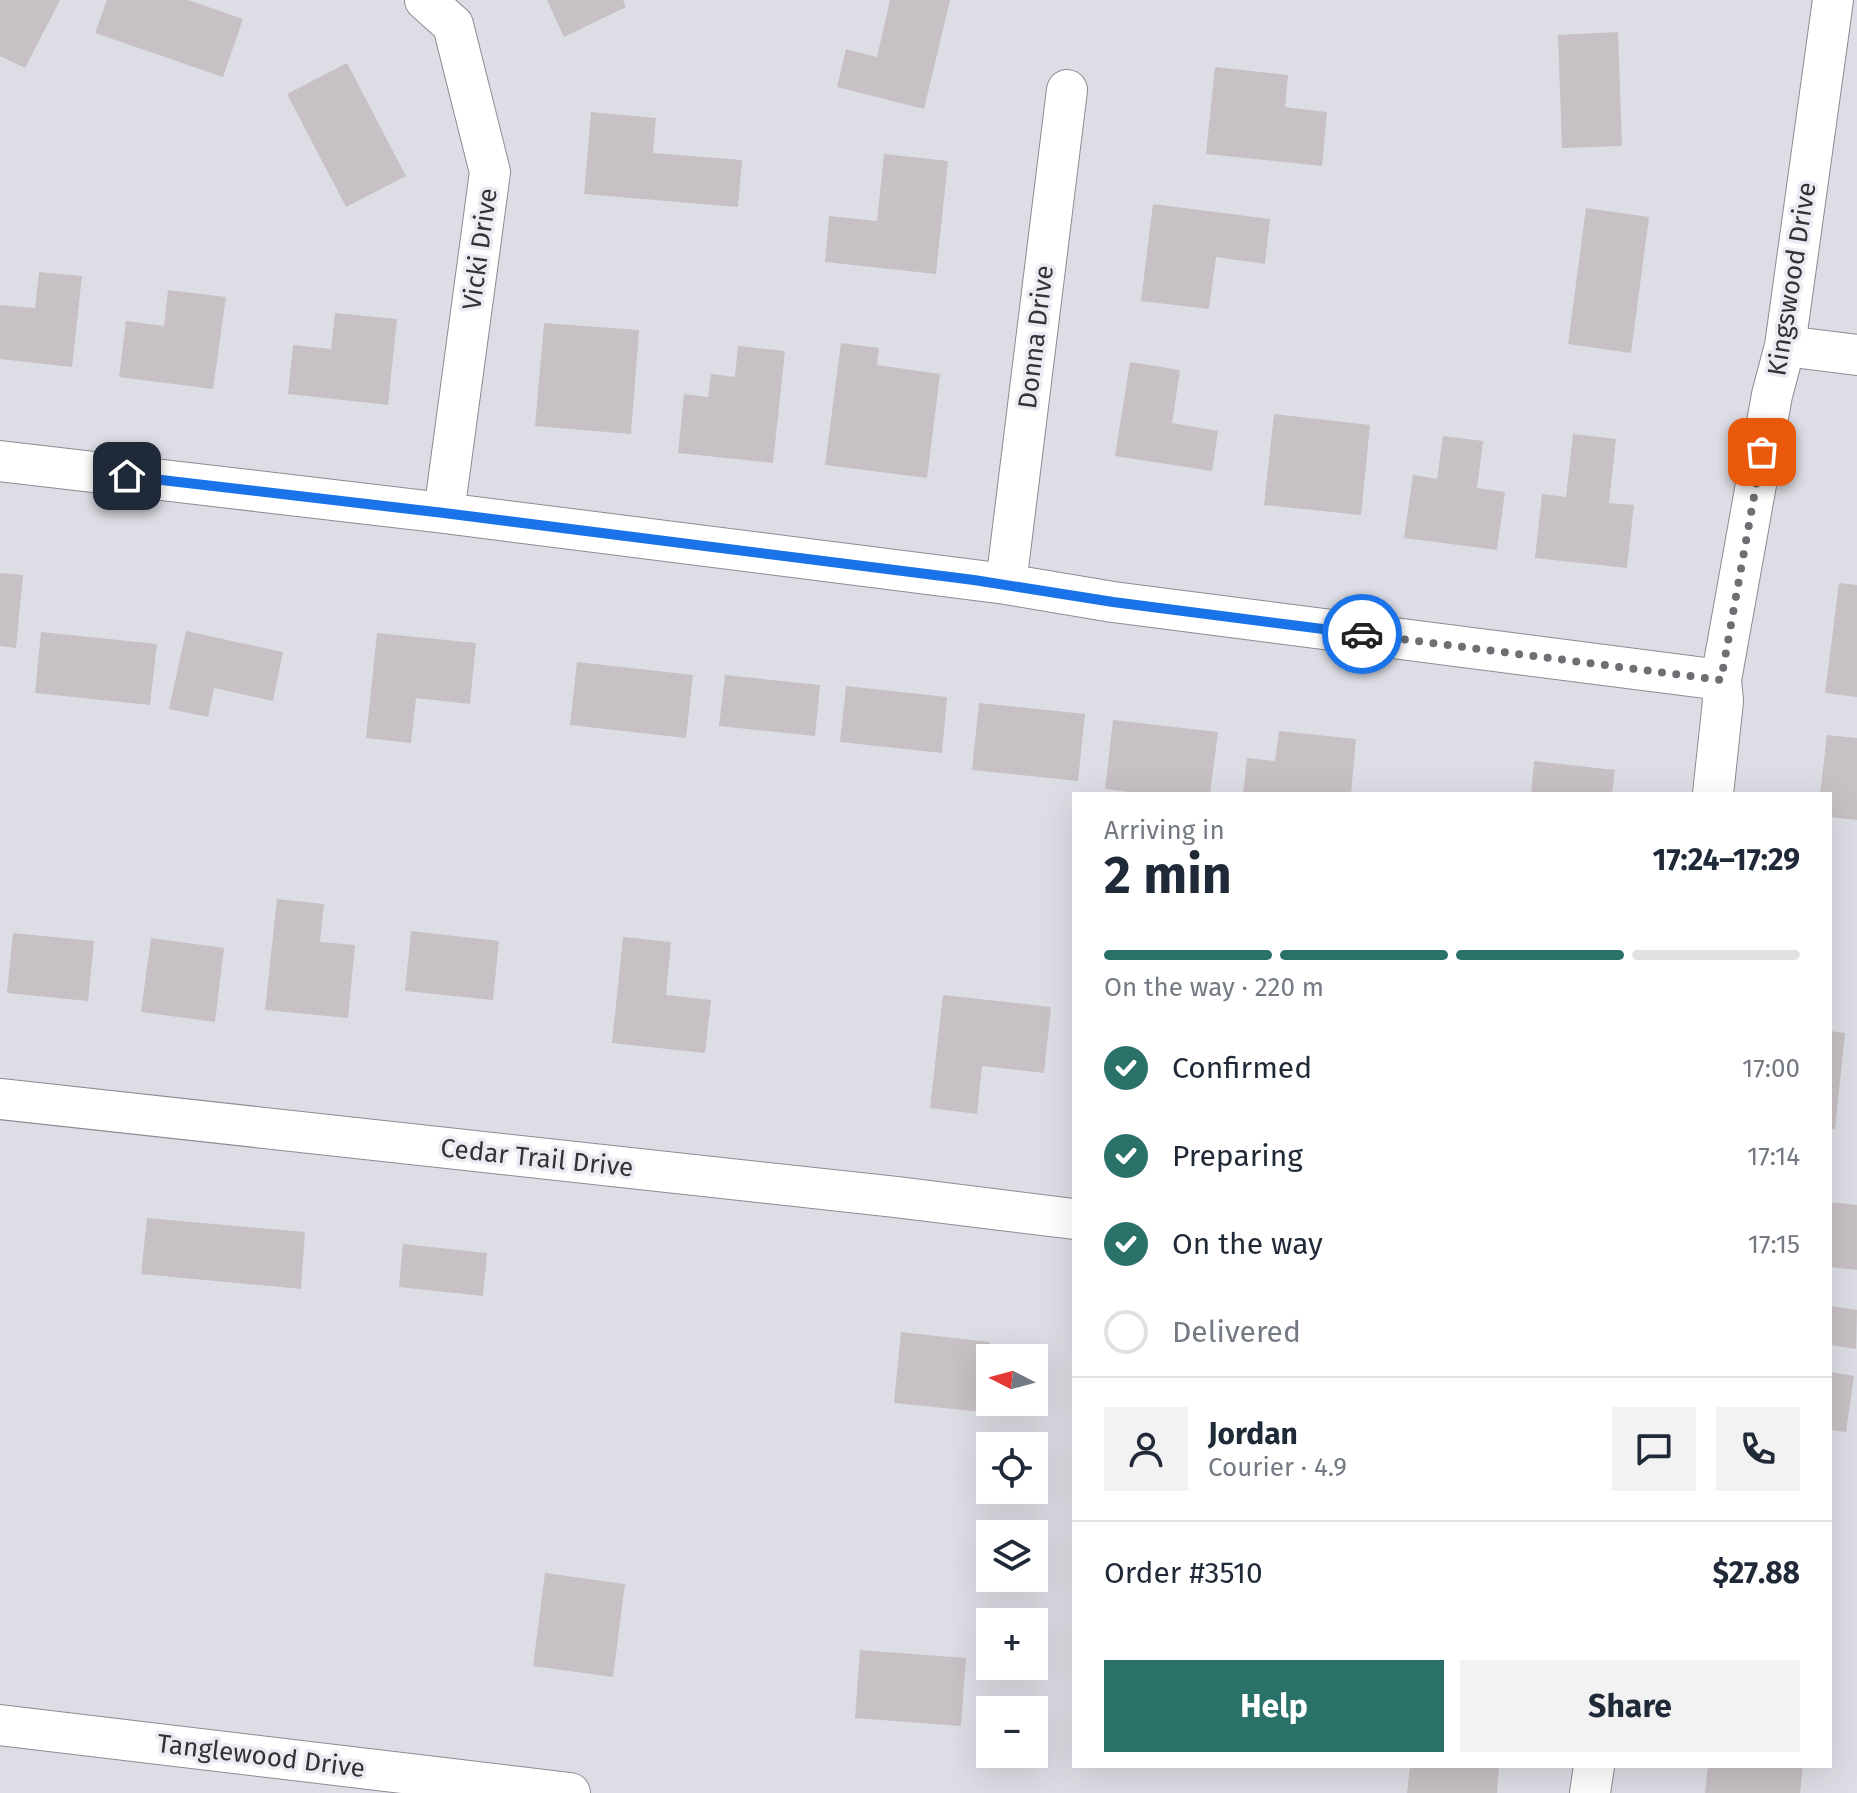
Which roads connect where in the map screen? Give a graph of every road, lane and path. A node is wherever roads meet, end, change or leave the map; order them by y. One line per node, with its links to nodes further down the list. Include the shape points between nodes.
1 (425, 0): 7 (street, Vicki Drive, via 453,25 490,172)
2 (1833, 0): 4 (street, Kingswood Drive)
3 (1067, 90): 8 (street, Donna Drive)
4 (1785, 346): 5 (street); 9 (street, Kingswood Drive)
5 (1857, 355)
6 (0, 461): 7 (street)
7 (444, 513): 8 (street)
8 (1006, 584): 9 (street)
9 (1721, 680): 10 (street, Kingswood Drive)
10 (1713, 792)
11 (0, 1099): 12 (street, Cedar Trail Drive)
12 (1072, 1219)
13 (0, 1725): 15 (street, Tanglewood Drive)
14 (1594, 1768): 16 (street)
15 (570, 1793)
16 (1590, 1793)

